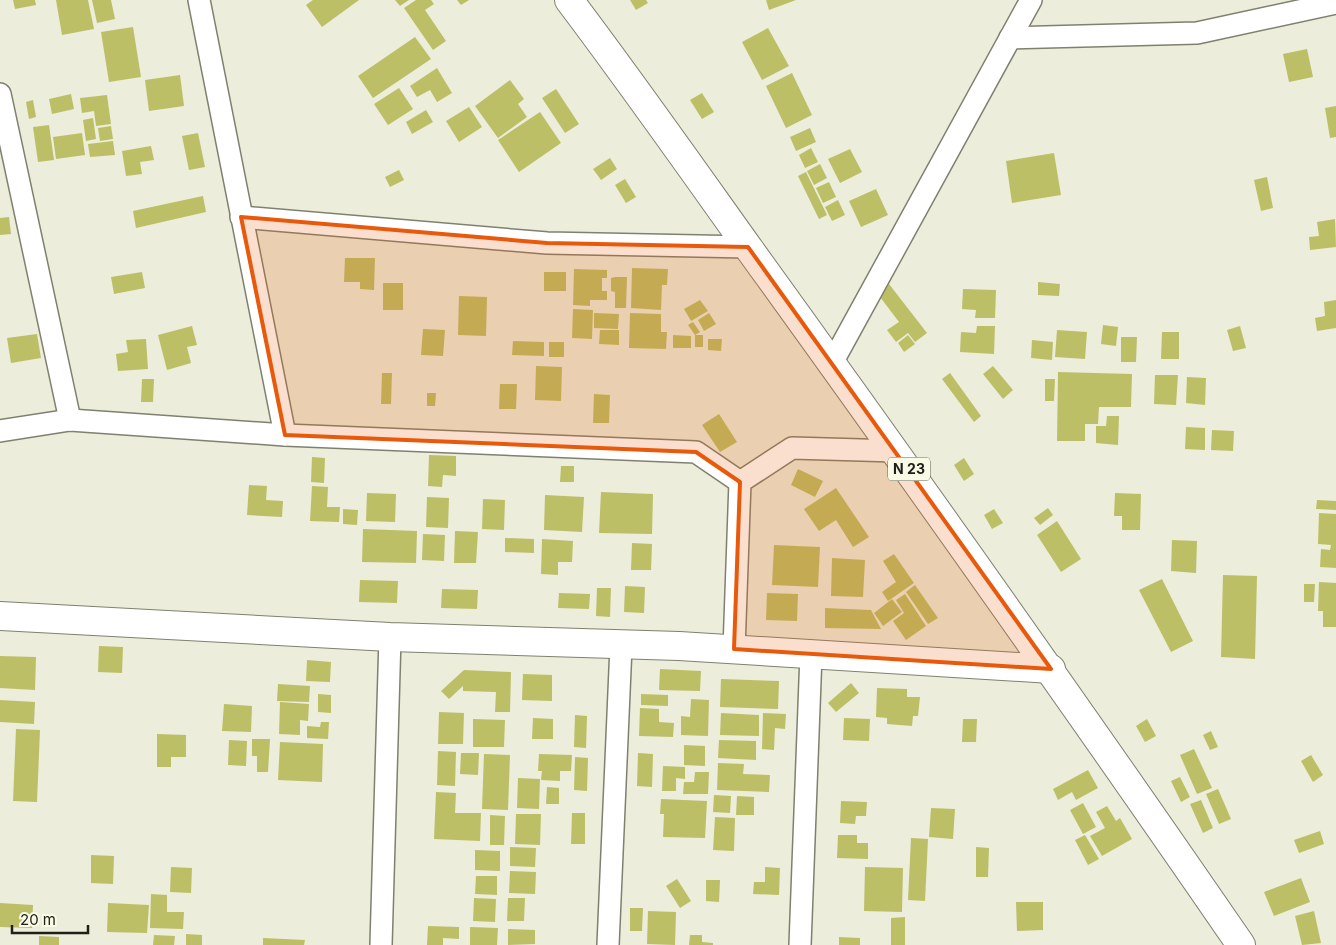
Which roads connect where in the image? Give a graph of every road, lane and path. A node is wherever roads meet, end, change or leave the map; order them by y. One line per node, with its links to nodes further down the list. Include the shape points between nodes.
1 (199, 0): 8 (street)
2 (569, 0): 9 (main road, N 23)
3 (1031, 0): 5 (street)
4 (1336, 3): 5 (street, via 1197,33)
5 (1010, 38): 10 (street)
6 (0, 94): 7 (street)
7 (5, 138): 11 (street)
8 (241, 217): 9 (street, via 547,243); 13 (street)
9 (748, 247): 10 (main road, N 23)
10 (832, 362): 14 (main road, N 23)
11 (70, 420): 12 (street); 13 (street)
12 (0, 431)
13 (285, 435): 15 (street, via 696,452)
14 (896, 451): 15 (street, via 792,448); 21 (main road, N 23)
15 (740, 482): 19 (street)
16 (0, 616): 17 (main road)
17 (390, 637): 18 (main road); 22 (street)
18 (621, 646): 19 (main road); 23 (street)
19 (734, 650): 20 (main road)
20 (811, 654): 21 (main road); 24 (street)
21 (1051, 669): 25 (main road, N 23)
22 (381, 945)
23 (608, 945)
24 (800, 945)
25 (1241, 945)

